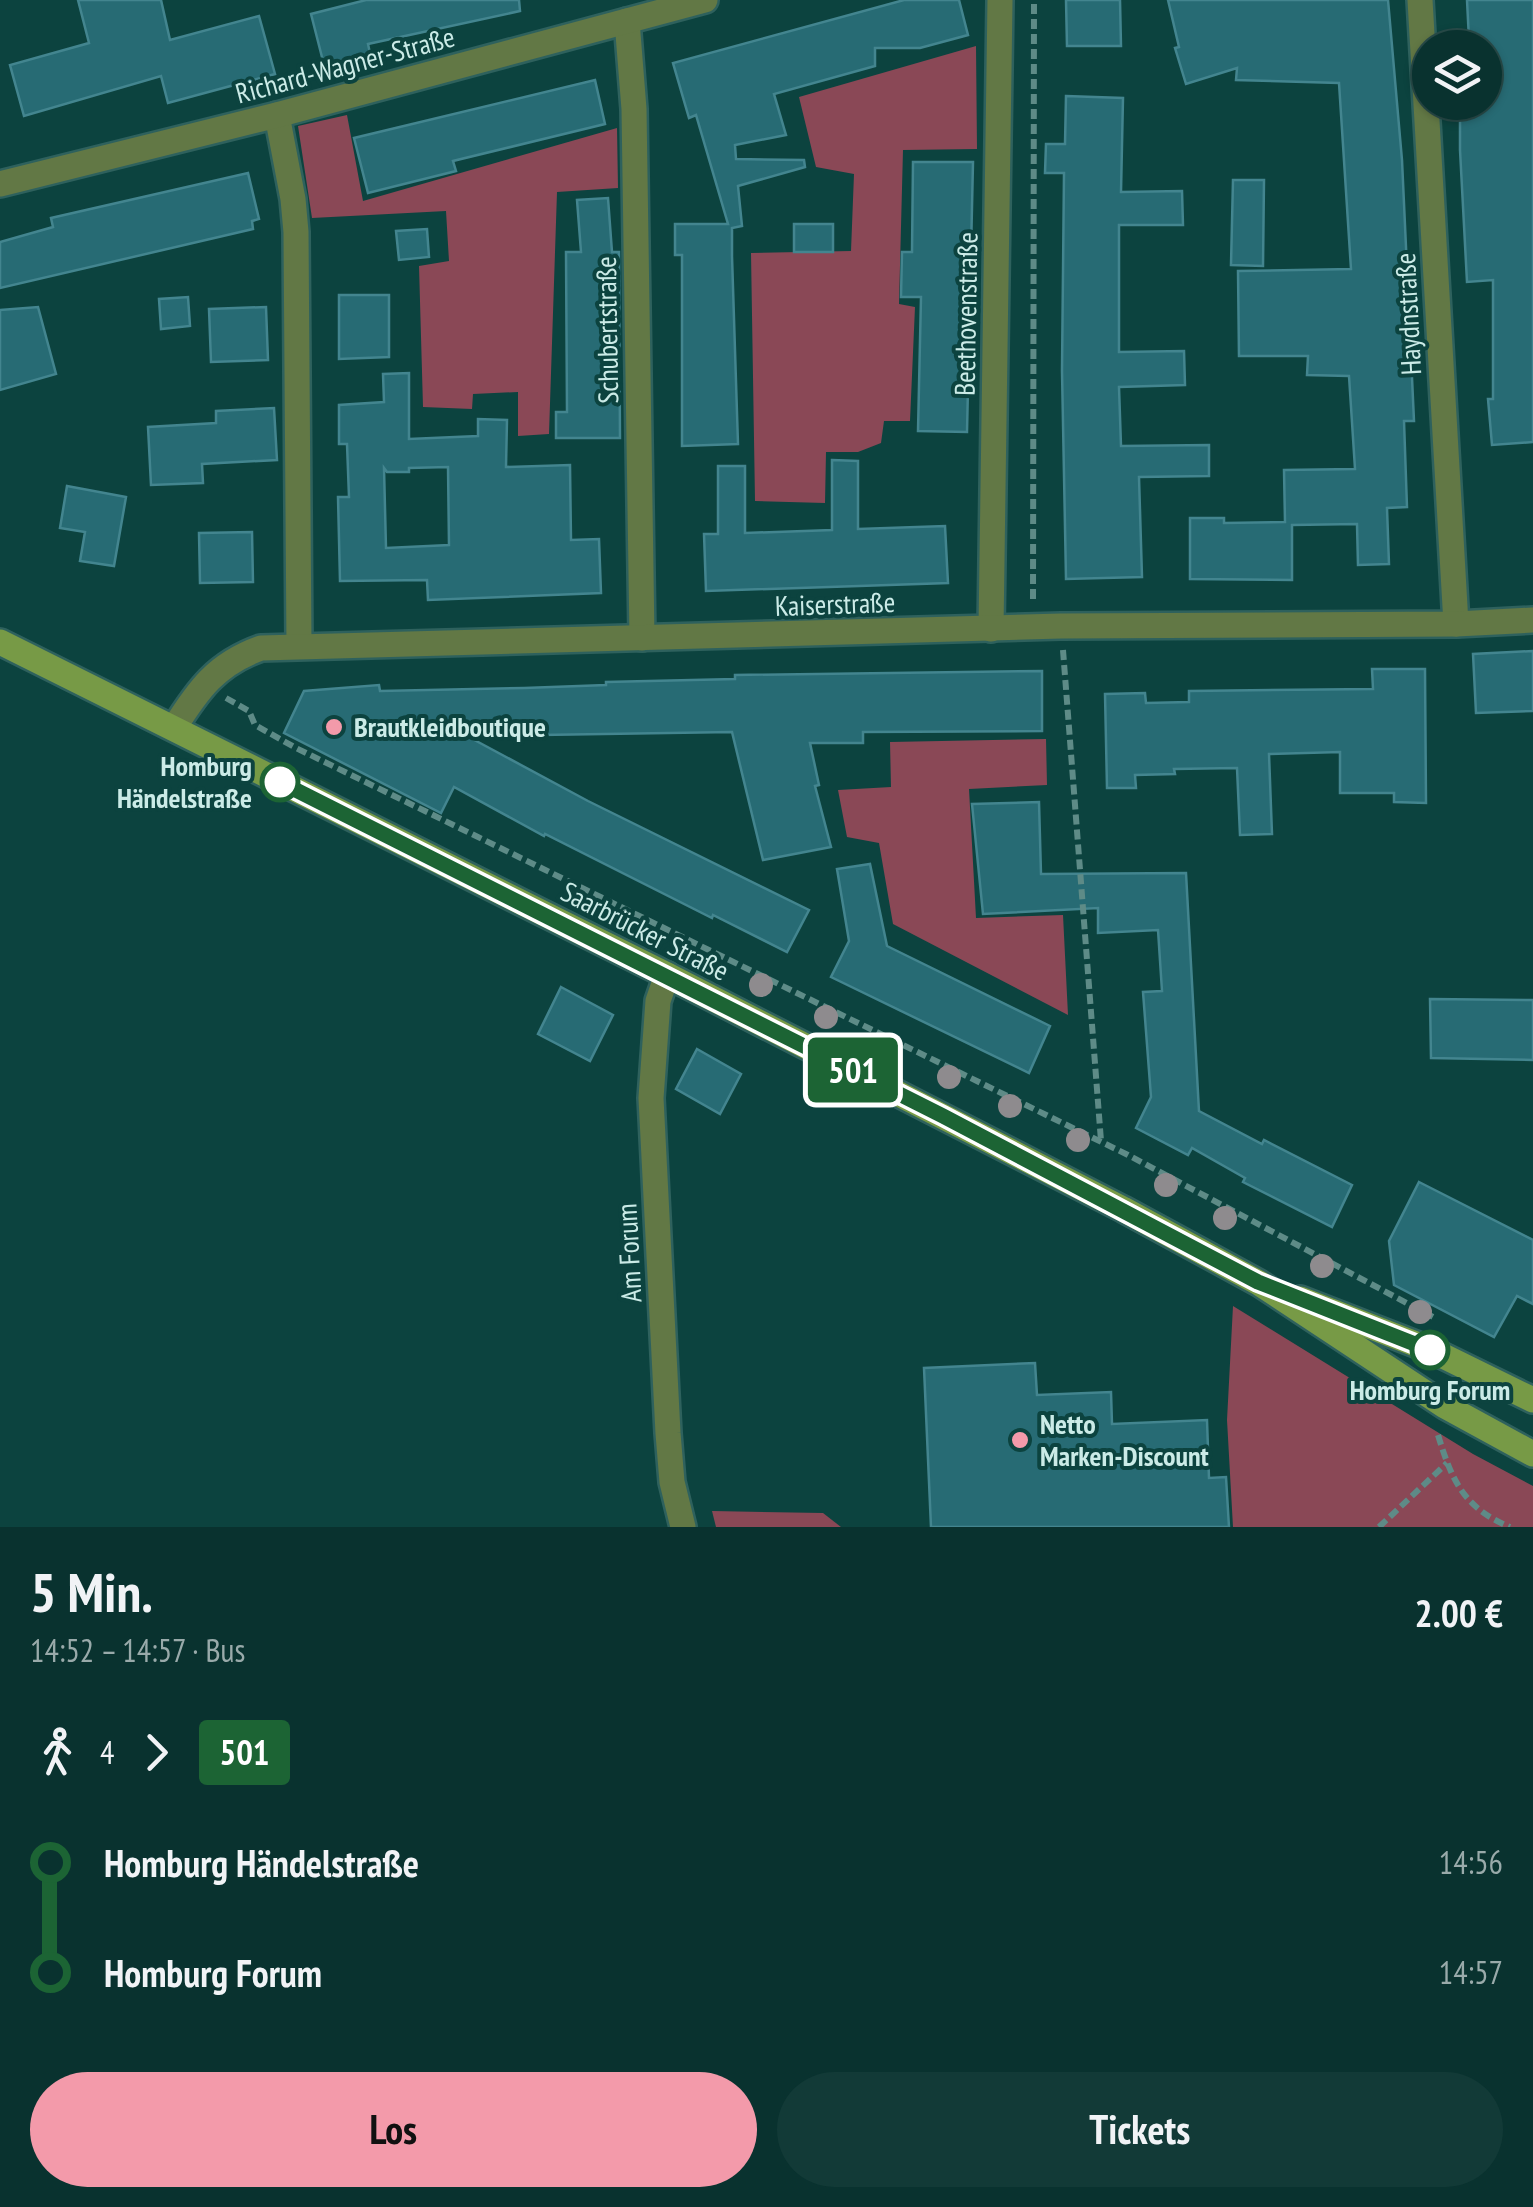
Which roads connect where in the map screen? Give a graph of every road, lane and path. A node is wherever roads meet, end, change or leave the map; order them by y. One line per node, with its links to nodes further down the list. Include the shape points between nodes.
1 (705, 0): 5 (street, Richard-Wagner-Straße)
2 (1000, 0): 12 (street, Beethovenstraße)
3 (1034, 0): 11 (path)
4 (1420, 0): 9 (street, Haydnstraße)
5 (627, 21): 6 (street, Richard-Wagner-Straße); 13 (street, Schubertstraße)
6 (276, 115): 7 (street, Richard-Wagner-Straße); 15 (street, via 296,232)
7 (0, 184)
8 (1533, 620): 9 (street, Kaiserstraße)
9 (1456, 624): 10 (street, Kaiserstraße)
10 (1061, 626): 11 (street, Kaiserstraße); 19 (path)
11 (1033, 627): 12 (street, Kaiserstraße)
12 (991, 629): 13 (street, Kaiserstraße)
13 (642, 638): 15 (street, Kaiserstraße)
14 (0, 642): 17 (main road, Saarbrücker Straße)
15 (298, 646): 16 (street, Kaiserstraße, via 238,656)
16 (201, 685): 17 (street, Kaiserstraße); 19 (path, via 250,711 255,725 296,748)
17 (174, 728): 18 (main road, Saarbrücker Straße)
18 (667, 976): 20 (main road, Saarbrücker Straße); 26 (street, Am Forum, via 658,1001 650,1098 668,1434)
19 (1101, 1142): 21 (path)
20 (1258, 1282): 22 (main road, Saarbrücker Straße, via 1431,1350); 23 (main road, Saarbrücker Straße)
21 (1442, 1322)
22 (1533, 1400)
23 (1445, 1406): 24 (main road, Saarbrücker Straße); 25 (path, via 1435,1426)
24 (1533, 1454)
25 (1447, 1463): 27 (path); 28 (path, via 1466,1499)
26 (684, 1527)
27 (1380, 1527)
28 (1510, 1527)

